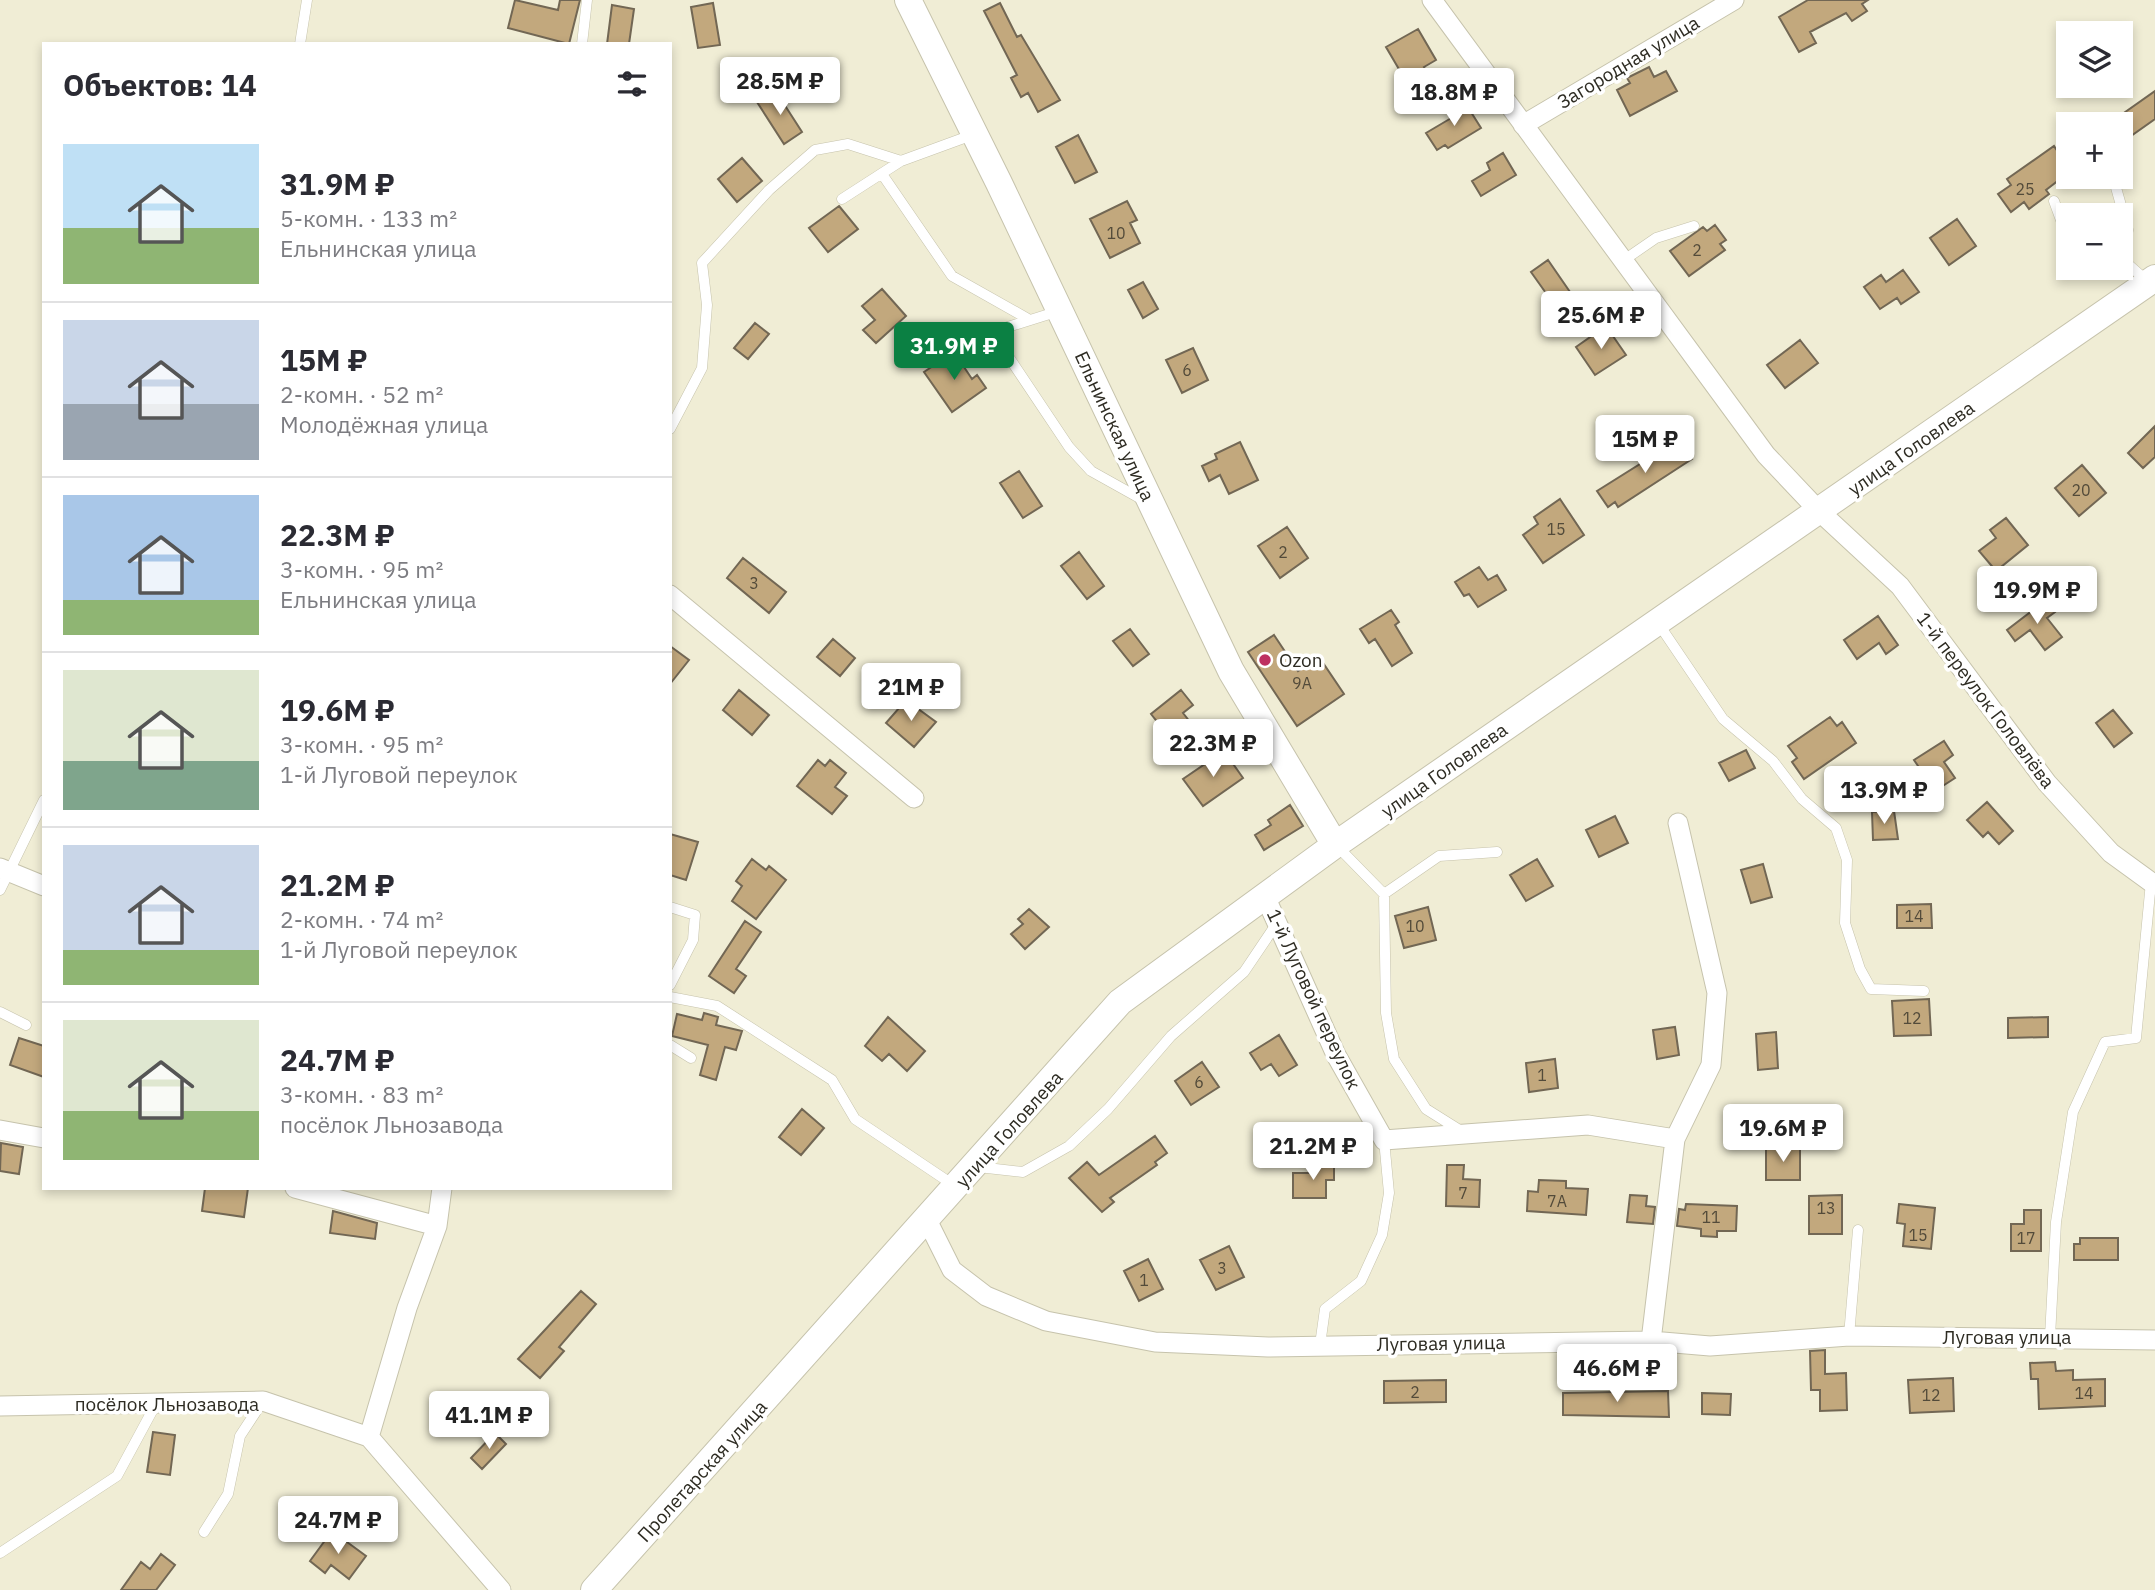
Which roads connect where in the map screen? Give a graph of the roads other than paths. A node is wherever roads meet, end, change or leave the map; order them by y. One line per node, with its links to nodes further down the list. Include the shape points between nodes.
1 (307, 0): 6 (lane)
2 (587, 0): 7 (lane)
3 (908, 0): 9 (main road, Ельнинская улица)
4 (1432, 0): 8 (street, 1-й переулок Головлёва)
5 (1734, 0): 8 (street, Загородная улица)
6 (300, 42)
7 (582, 42)
8 (1523, 125): 16 (street, 1-й переулок Головлёва)
9 (975, 134): 10 (lane); 19 (main road, Ельнинская улица)
10 (901, 162): 11 (lane); 23 (lane, via 848,144 815,150 769,190 702,263 707,305 702,368)
11 (882, 174): 12 (lane); 20 (lane, via 952,276)
12 (842, 199)
13 (2054, 201): 14 (lane)
14 (2056, 206)
15 (1694, 226): 16 (lane, via 1656,238)
16 (1624, 260): 25 (street, 1-й переулок Головлёва, via 1766,455)
17 (2133, 266): 18 (lane)
18 (2152, 280): 25 (main road, улица Головлева)
19 (1060, 311): 20 (lane); 24 (main road, Ельнинская улица)
20 (1030, 320): 21 (lane)
21 (992, 332): 22 (lane); 24 (lane, via 1069,447 1091,471)
22 (962, 349)
23 (672, 425)
24 (1153, 506): 31 (main road, Ельнинская улица, via 1231,671)
25 (1819, 511): 27 (main road, улица Головлева); 34 (street, 1-й переулок Головлёва, via 1900,586 2048,783 2111,853)
26 (672, 597): 28 (street)
27 (1658, 622): 31 (main road, улица Головлева); 42 (lane, via 1723,719 1773,761 1802,799 1836,828 1847,860 1846,923 1871,989)
28 (914, 798)
29 (42, 804): 33 (lane)
30 (1678, 823): 51 (street, via 1717,993 1712,1065)
31 (1335, 845): 37 (lane); 38 (main road, улица Головлева)
32 (1497, 852): 37 (lane, via 1439,856)
33 (5, 870): 35 (street); 36 (lane)
34 (2153, 884): 61 (lane, via 2136,1038 2105,1042 2073,1112 2056,1222)
35 (42, 885)
36 (0, 890)
37 (1384, 894): 49 (lane, via 1386,1013 1394,1059 1426,1109)
38 (1265, 896): 40 (street, 1-й Луговой переулок); 53 (main road, улица Головлева, via 1120,1002)
39 (672, 909): 41 (lane, via 695,915 693,940)
40 (1277, 922): 52 (street, 1-й Луговой переулок, via 1336,1055); 53 (lane, via 1244,972 1171,1036 1069,1146 1023,1172)
41 (672, 981)
42 (1924, 991)
43 (672, 997): 54 (lane, via 718,1006 832,1080 855,1119)
44 (0, 1012): 45 (lane)
45 (26, 1024)
46 (672, 1046): 47 (lane)
47 (691, 1058)
48 (0, 1130): 50 (street)
49 (1465, 1133): 51 (street, via 1588,1125); 52 (street)
50 (42, 1138)
51 (1675, 1139): 63 (street)
52 (1384, 1140): 64 (lane, via 1389,1193 1382,1235 1361,1281 1325,1309)
53 (975, 1167): 54 (main road, улица Головлева)
54 (957, 1187): 57 (main road, улица Головлева)
55 (302, 1190): 58 (street)
56 (442, 1190): 58 (street)
57 (927, 1220): 64 (street, Луговая улица, via 952,1270 986,1296 1046,1321 1155,1342); 65 (main road, улица Головлева)
58 (437, 1226): 69 (street)
59 (1858, 1230): 60 (lane)
60 (1849, 1336): 61 (street, Луговая улица); 63 (street, Луговая улица, via 1710,1346)
61 (2050, 1337): 62 (street, Луговая улица)
62 (2155, 1340)
63 (1651, 1341): 64 (street, Луговая улица)
64 (1320, 1345)
65 (811, 1351): 73 (main road, Пролетарская улица)
66 (263, 1401): 67 (street, посёлок Льнозавода); 69 (street, посёлок Льнозавода); 70 (lane, via 240,1436 228,1494)
67 (158, 1402): 68 (street, посёлок Льнозавода); 71 (lane, via 117,1476)
68 (0, 1406)
69 (369, 1437): 72 (street)
70 (204, 1532)
71 (0, 1553)
72 (501, 1590)
73 (594, 1590)

